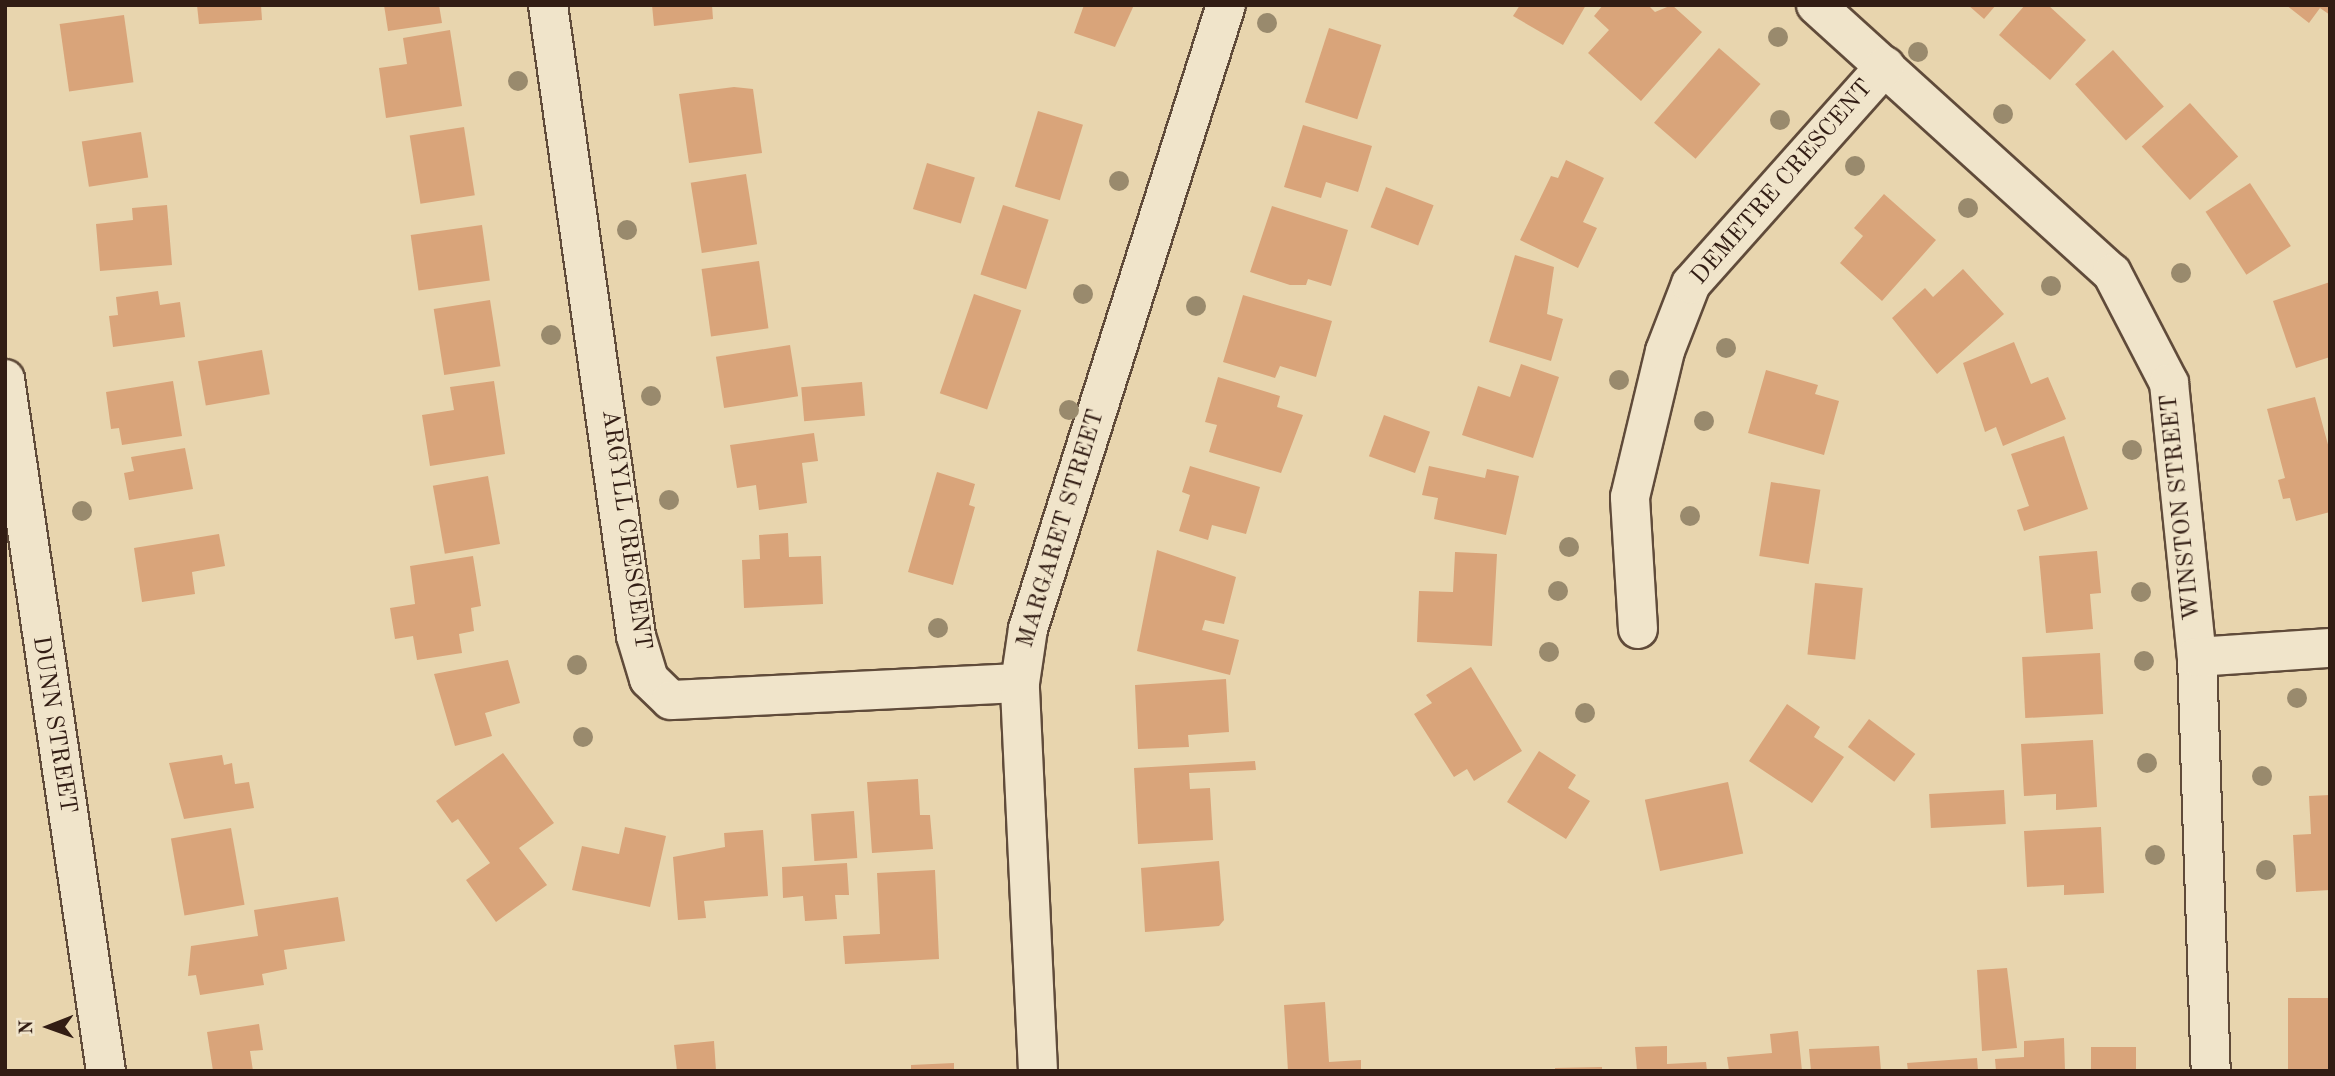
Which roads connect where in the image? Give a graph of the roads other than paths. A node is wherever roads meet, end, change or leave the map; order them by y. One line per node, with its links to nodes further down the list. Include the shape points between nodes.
1 (548, 5): 10 (street, ARGYLL CRESCENT, via 636,636 649,679 671,700)
2 (1226, 5): 10 (street, MARGARET STREET, via 1028,629)
3 (1816, 5): 4 (street, WINSTON STREET)
4 (1885, 66): 7 (street, DEMETRE CRESCENT, via 1692,284 1665,351 1630,497); 9 (street, WINSTON STREET, via 2112,273 2169,383)
5 (5, 379): 6 (street, DUNN STREET)
6 (17, 561): 11 (street, DUNN STREET)
7 (1638, 629)
8 (2330, 648): 9 (street)
9 (2197, 657): 13 (street, WINSTON STREET)
10 (1020, 683): 12 (street, MARGARET STREET)
11 (106, 1071)
12 (1038, 1071)
13 (2211, 1071)

